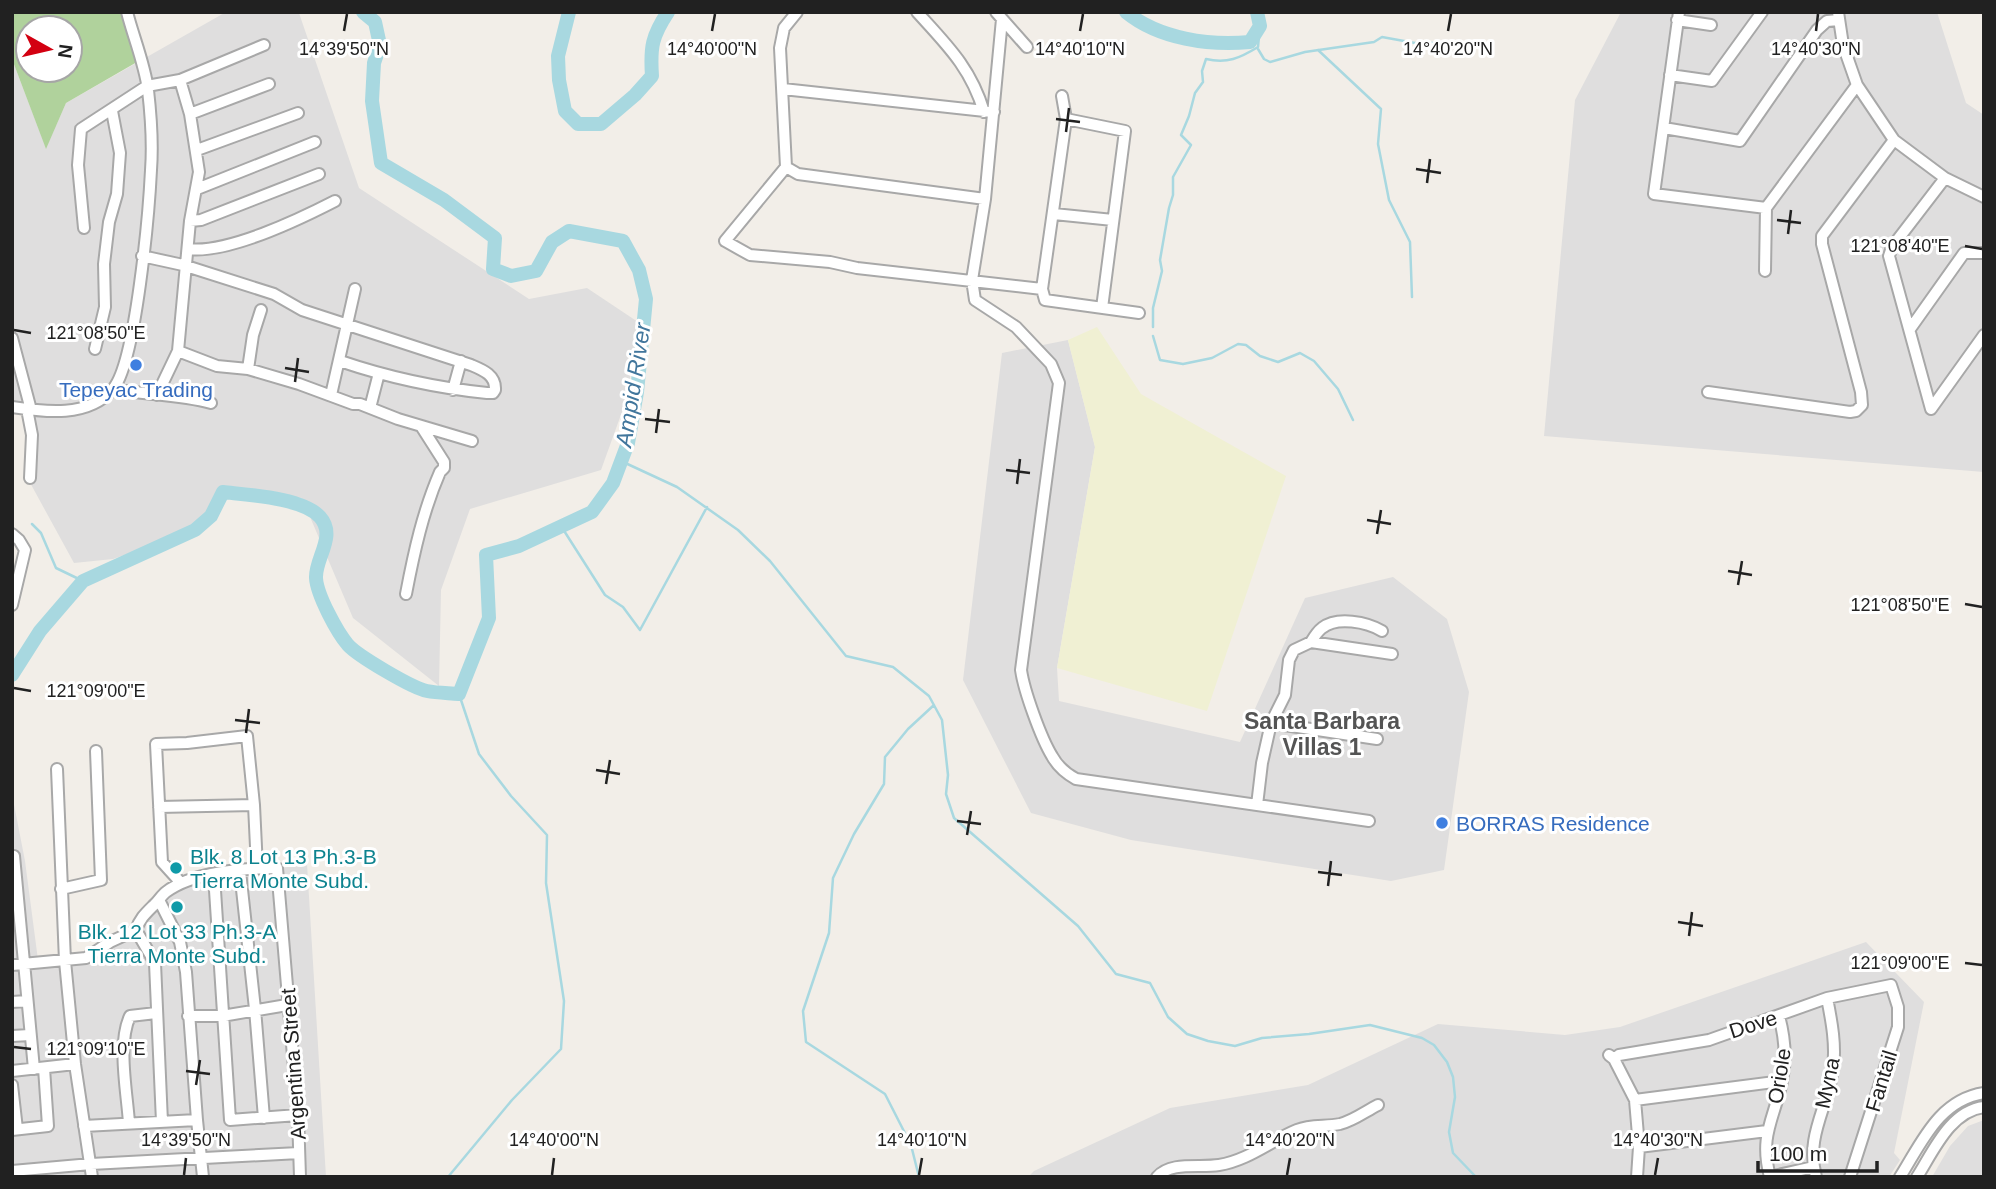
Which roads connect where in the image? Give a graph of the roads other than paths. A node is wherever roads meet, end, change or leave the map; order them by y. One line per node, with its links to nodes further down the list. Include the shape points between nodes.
1 (127, 12): 15 (street)
2 (797, 12): 16 (street, via 784,28 780,48)
3 (917, 12): 19 (street, via 948,45)
4 (1762, 12): 11 (street, via 1712,81)
5 (999, 16): 10 (street); 19 (street)
6 (1678, 16): 8 (street); 11 (street)
7 (1838, 16): 14 (street); 23 (street, via 1817,30 1740,141)
8 (1711, 25)
9 (264, 45): 12 (street)
10 (1027, 47)
11 (1670, 75): 23 (street)
12 (180, 80): 15 (street); 21 (street)
13 (269, 84): 21 (street)
14 (1857, 85): 24 (street); 34 (street)
15 (148, 86): 18 (street); 41 (street, via 151,168)
16 (783, 89): 19 (street); 27 (street)
17 (1062, 96): 22 (street)
18 (112, 111): 38 (street, via 81,129 78,165); 54 (street, via 120,153 104,264 105,307)
19 (989, 112): 32 (street)
20 (298, 113): 26 (street)
21 (190, 114): 26 (street)
22 (1066, 119): 35 (street); 36 (street, via 1125,131)
23 (1664, 128): 34 (street, via 1654,194)
24 (1894, 140): 29 (street); 62 (street, via 1822,236 1863,397 1859,409 1850,412)
25 (315, 142): 30 (street)
26 (197, 150): 30 (street)
27 (786, 166): 32 (street, via 799,174); 44 (street, via 725,241 750,256)
28 (319, 174): 37 (street)
29 (1945, 178): 31 (street); 51 (street, via 1890,250)
30 (197, 189): 37 (street)
31 (1984, 197)
32 (985, 199): 44 (street)
33 (335, 201): 39 (street, via 228,245)
34 (1766, 208): 43 (street)
35 (1054, 214): 36 (street); 46 (street)
36 (1113, 220): 47 (street)
37 (190, 222): 39 (street)
38 (84, 229)
39 (188, 249): 42 (street)
40 (1984, 253): 51 (street, via 1964,253)
41 (142, 256): 42 (street); 60 (street, via 126,357)
42 (187, 267): 50 (street, via 274,294 302,310); 55 (street)
43 (1765, 271)
44 (972, 280): 46 (street); 83 (street, via 975,300 1016,327 1051,365 1059,383 1021,670 1051,755 1076,779)
45 (355, 289): 50 (street)
46 (1042, 289): 47 (street, via 1045,300)
47 (1102, 308): 49 (street)
48 (261, 310): 58 (street)
49 (1139, 313)
50 (348, 326): 56 (street); 57 (street)
51 (1910, 329): 52 (street, via 1931,409)
52 (1984, 335)
53 (12, 338): 68 (street)
54 (95, 349)
55 (178, 351): 58 (street, via 217,366); 63 (street)
56 (340, 361): 59 (street); 64 (street)
57 (461, 361): 61 (street); 61 (street, via 486,372 495,381 495,390)
58 (248, 369): 64 (street)
59 (379, 373): 61 (street); 67 (street)
60 (113, 389): 63 (street); 68 (street, via 74,410)
61 (453, 390)
62 (1708, 392)
63 (158, 395): 65 (street)
64 (331, 395): 67 (street)
65 (211, 403)
66 (12, 407): 68 (street)
67 (370, 408): 69 (street)
68 (29, 410): 71 (street)
69 (421, 426): 70 (street); 73 (street, via 444,468 418,533)
70 (472, 441)
71 (30, 478)
72 (12, 534): 74 (street, via 25,550)
73 (406, 594)
74 (12, 604)
75 (1382, 631): 76 (street, via 1370,623 1334,622 1321,628)
76 (1311, 642): 77 (street); 78 (street, via 1294,650 1289,660 1285,695)
77 (1392, 654)
78 (1271, 723): 79 (street); 83 (street)
79 (1377, 738)
80 (96, 751): 91 (street, via 101,880)
81 (57, 769): 91 (street)
82 (254, 805): 84 (street); 84 (street, via 247,736 156,744); 87 (street)
83 (1257, 805): 85 (street)
84 (159, 807): 90 (street, via 162,862)
85 (1369, 821)
86 (14, 856): 95 (street)
87 (257, 868): 88 (street); 100 (street, Argentina Street, via 277,868)
88 (240, 871): 89 (street); 101 (street)
89 (214, 875): 90 (street); 104 (street)
90 (181, 883): 92 (street)
91 (61, 889): 94 (street)
92 (159, 900): 93 (street, via 140,919); 103 (street, via 180,942)
93 (136, 930): 94 (street, via 86,958); 102 (street, via 155,963)
94 (65, 961): 95 (street); 108 (street)
95 (17, 965): 99 (street)
96 (1891, 985): 97 (street, Dove); 138 (street, Fantail, via 1898,1027)
97 (1827, 998): 105 (street, Dove); 130 (street, Myna, via 1835,1040 1832,1072 1812,1144)
98 (12, 1002): 99 (street)
99 (27, 1002): 106 (street)
100 (287, 1004): 101 (street); 117 (street, Argentina Street)
101 (256, 1009): 104 (street); 118 (street)
102 (156, 1013): 120 (street); 121 (street, via 130,1016 125,1027)
103 (188, 1016): 104 (street); 119 (street)
104 (222, 1016): 118 (street, via 230,1120)
105 (1779, 1016): 111 (street, Oriole, via 1785,1035); 114 (street, Dove, via 1709,1040 1611,1057)
106 (30, 1035): 107 (street); 109 (street)
107 (12, 1036)
108 (75, 1064): 109 (street); 122 (street)
109 (39, 1068): 110 (street); 123 (street, via 48,1126)
110 (12, 1071)
111 (1782, 1081): 114 (street); 124 (street, Oriole)
112 (12, 1085): 123 (street)
113 (1984, 1093): 139 (street, via 1966,1097 1942,1112)
114 (1635, 1100): 125 (street)
115 (1378, 1105): 135 (street, via 1337,1125 1297,1129 1242,1159 1171,1168)
116 (1984, 1107): 140 (street, via 1954,1123)
117 (298, 1115): 118 (street); 126 (street, Argentina Street)
118 (264, 1118)
119 (197, 1120): 120 (street); 127 (street)
120 (162, 1122): 121 (street)
121 (129, 1123): 122 (street)
122 (84, 1126): 128 (street)
123 (15, 1129)
124 (1767, 1131): 125 (street); 137 (street, Oriole, via 1764,1151)
125 (1639, 1147): 136 (street)
126 (299, 1153): 127 (street); 134 (street, Argentina Street)
127 (202, 1157): 128 (street); 133 (street)
128 (91, 1164): 131 (street); 132 (street)
129 (12, 1171): 131 (street)
130 (1815, 1172): 137 (street)
131 (53, 1173)
132 (92, 1177)
133 (203, 1177)
134 (300, 1177)
135 (1157, 1177)
136 (1637, 1177)
137 (1770, 1177)
138 (1850, 1177)
139 (1900, 1177)
140 (1917, 1177)

